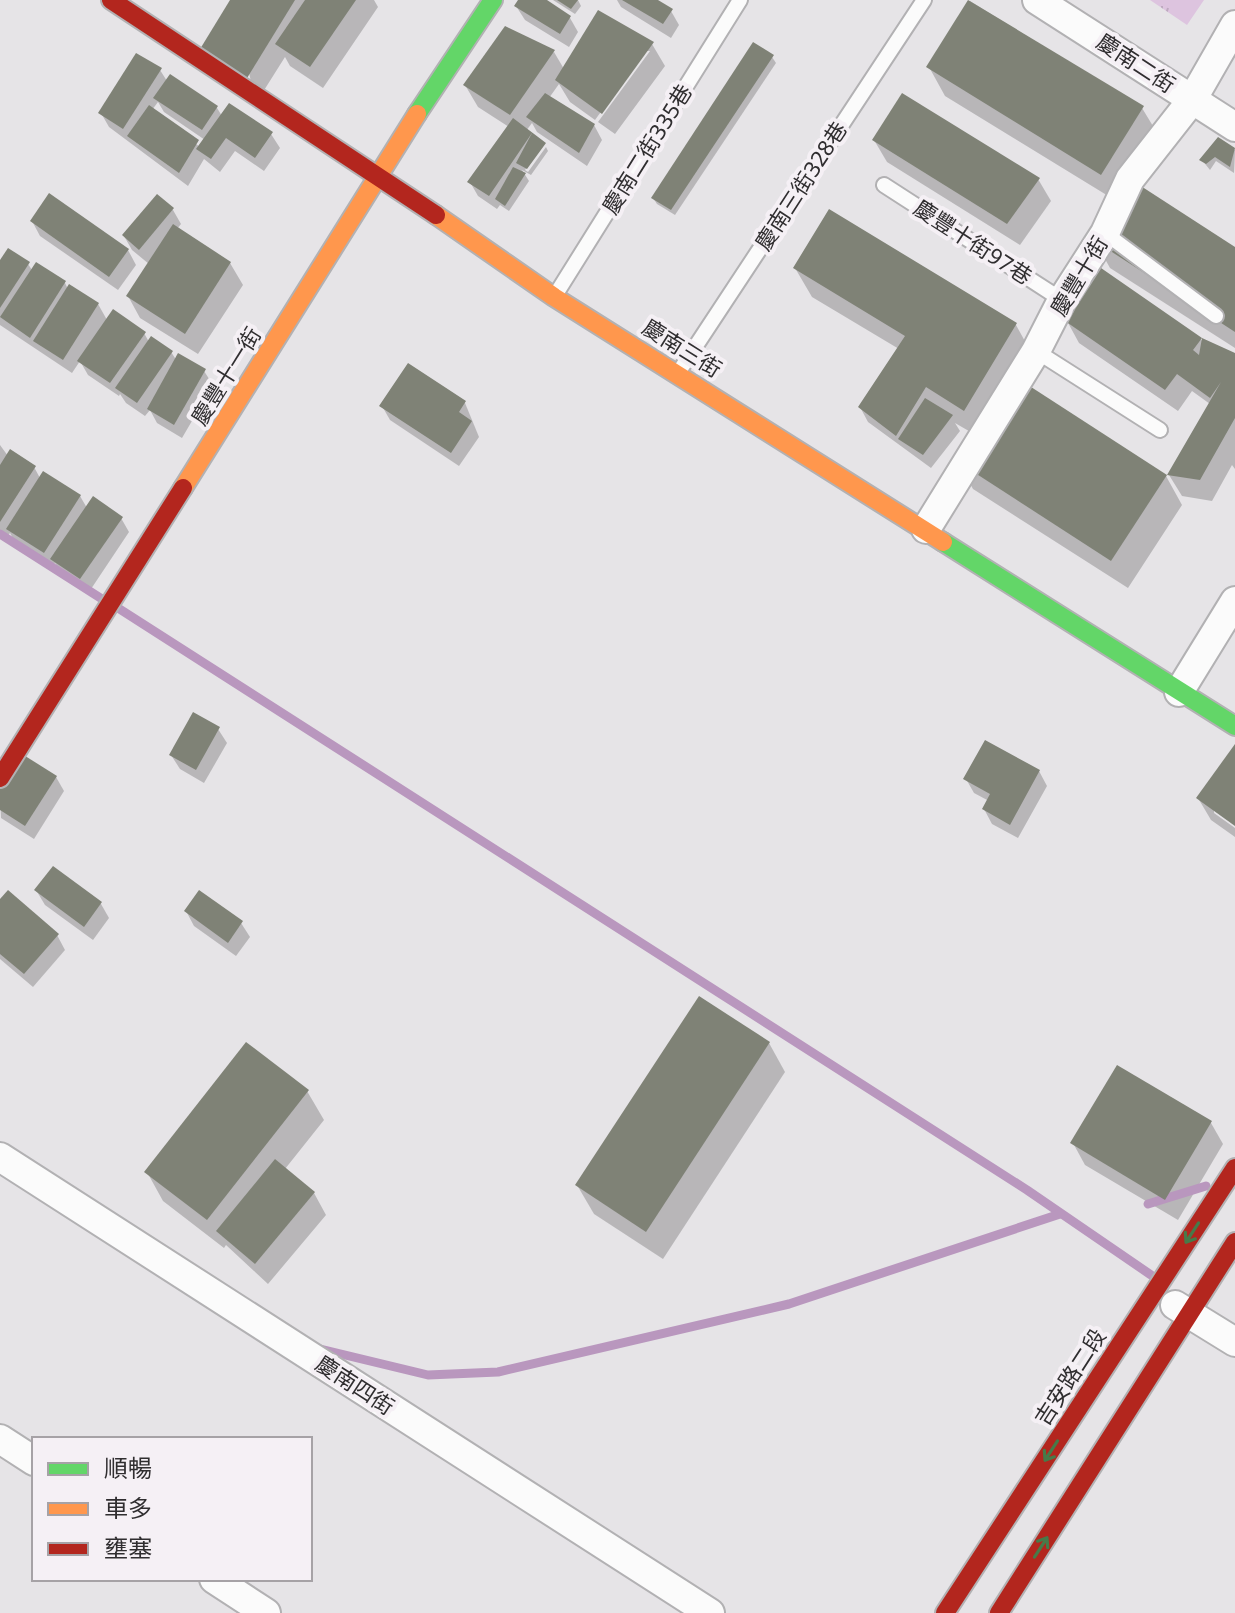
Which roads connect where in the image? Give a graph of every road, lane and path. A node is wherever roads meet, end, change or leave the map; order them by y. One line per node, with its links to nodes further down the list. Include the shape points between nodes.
1 (111, 0): 9 (street, 慶南三街)
2 (493, 0): 9 (street, 慶豐十一街)
3 (740, 0): 12 (lane, 慶南二街335巷)
4 (924, 0): 16 (lane, 慶南三街328巷)
5 (1037, 0): 7 (street, 慶南二街)
6 (1235, 25): 7 (street, 慶豐十街)
7 (1192, 100): 8 (street, 慶南二街); 11 (street, 慶豐十街, via 1130,179)
8 (1235, 127)
9 (378, 175): 12 (street, 慶南三街); 22 (street, 慶豐十一街, via 113,606)
10 (884, 185): 13 (lane, 慶豐十街97巷)
11 (1105, 233): 13 (street, 慶豐十街); 14 (lane)
12 (554, 297): 16 (street, 慶南三街)
13 (1062, 300): 15 (street, 慶豐十街)
14 (1216, 316)
15 (1036, 351): 17 (lane); 18 (street, 慶豐十街)
16 (678, 373): 18 (street, 慶南三街)
17 (1160, 430)
18 (926, 529): 20 (street, 慶南三街)
19 (1235, 601): 20 (street)
20 (1179, 692): 21 (street, 慶南三街)
21 (1235, 726)
22 (0, 778)
23 (0, 1157): 33 (street, 慶南四街)
24 (1235, 1168): 26 (street, 吉安路二段, one-way to 26)
25 (1235, 1242): 27 (street)
26 (1153, 1293): 27 (street); 34 (street, 吉安路二段, one-way to 34)
27 (1191, 1313): 28 (street); 35 (street, one-way to 27)
28 (1235, 1342)
29 (0, 1439): 30 (street)
30 (32, 1460)
31 (217, 1581): 32 (street)
32 (266, 1613)
33 (710, 1613)
34 (945, 1613)
35 (999, 1613)

